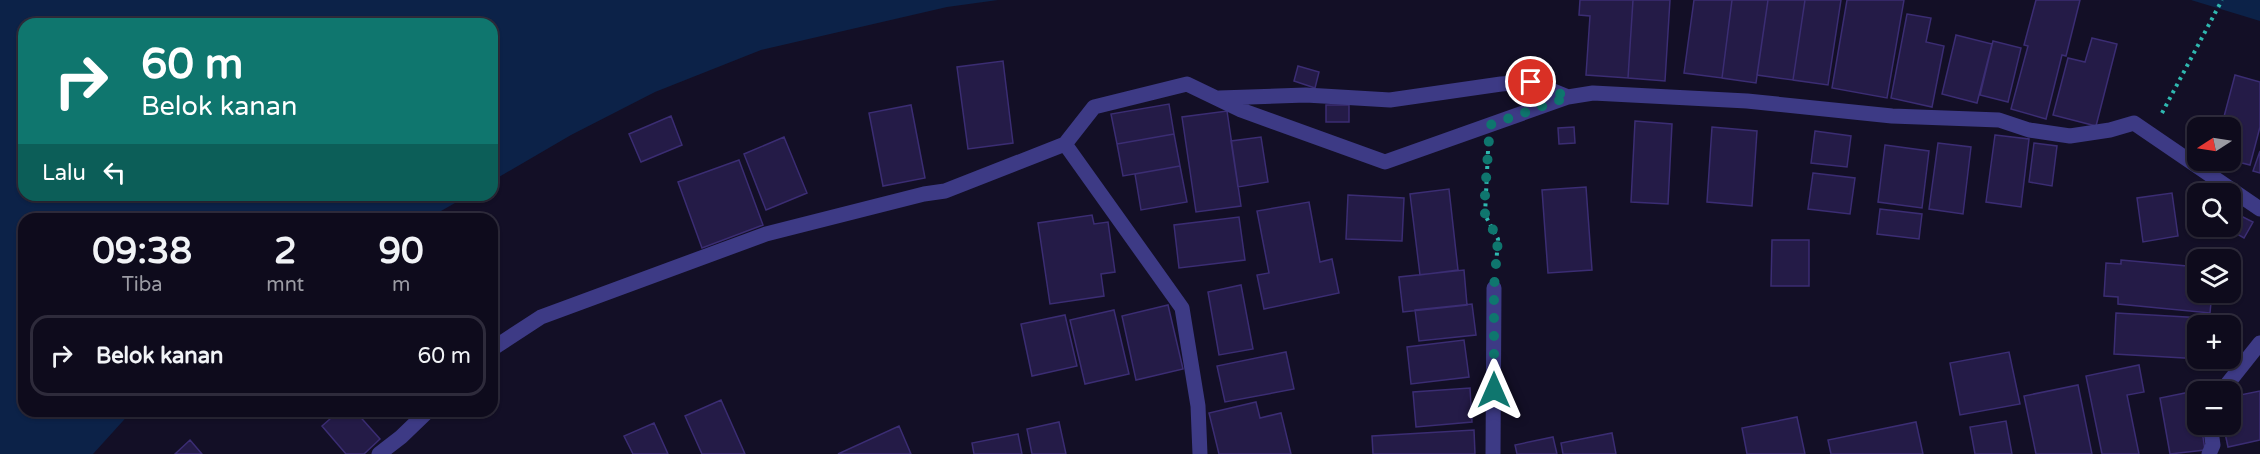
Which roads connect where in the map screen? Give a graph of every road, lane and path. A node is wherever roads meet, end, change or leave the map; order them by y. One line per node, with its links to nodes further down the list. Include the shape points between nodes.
1 (2222, 0): 5 (path)
2 (1568, 97): 3 (street, via 1531,82 1390,100 1306,95); 4 (street); 5 (street, via 1593,93 1723,99 1892,116 1999,120 2070,136 2134,123)
3 (1216, 98): 4 (street, via 1385,162); 6 (street, via 1187,84 1094,107)
4 (1490, 125): 8 (path, via 1485,215 1498,239)
5 (2151, 134): 7 (street)
6 (1065, 144): 10 (street, via 945,191 765,234 541,316); 15 (street, via 1182,308 1198,406)
7 (2260, 209)
8 (1494, 288): 16 (street)
9 (2260, 343): 11 (street)
10 (498, 345)
11 (2230, 381)
12 (422, 417): 14 (street)
13 (2212, 435): 17 (street)
14 (379, 454)
15 (1200, 454)
16 (1493, 454)
17 (2209, 454)

